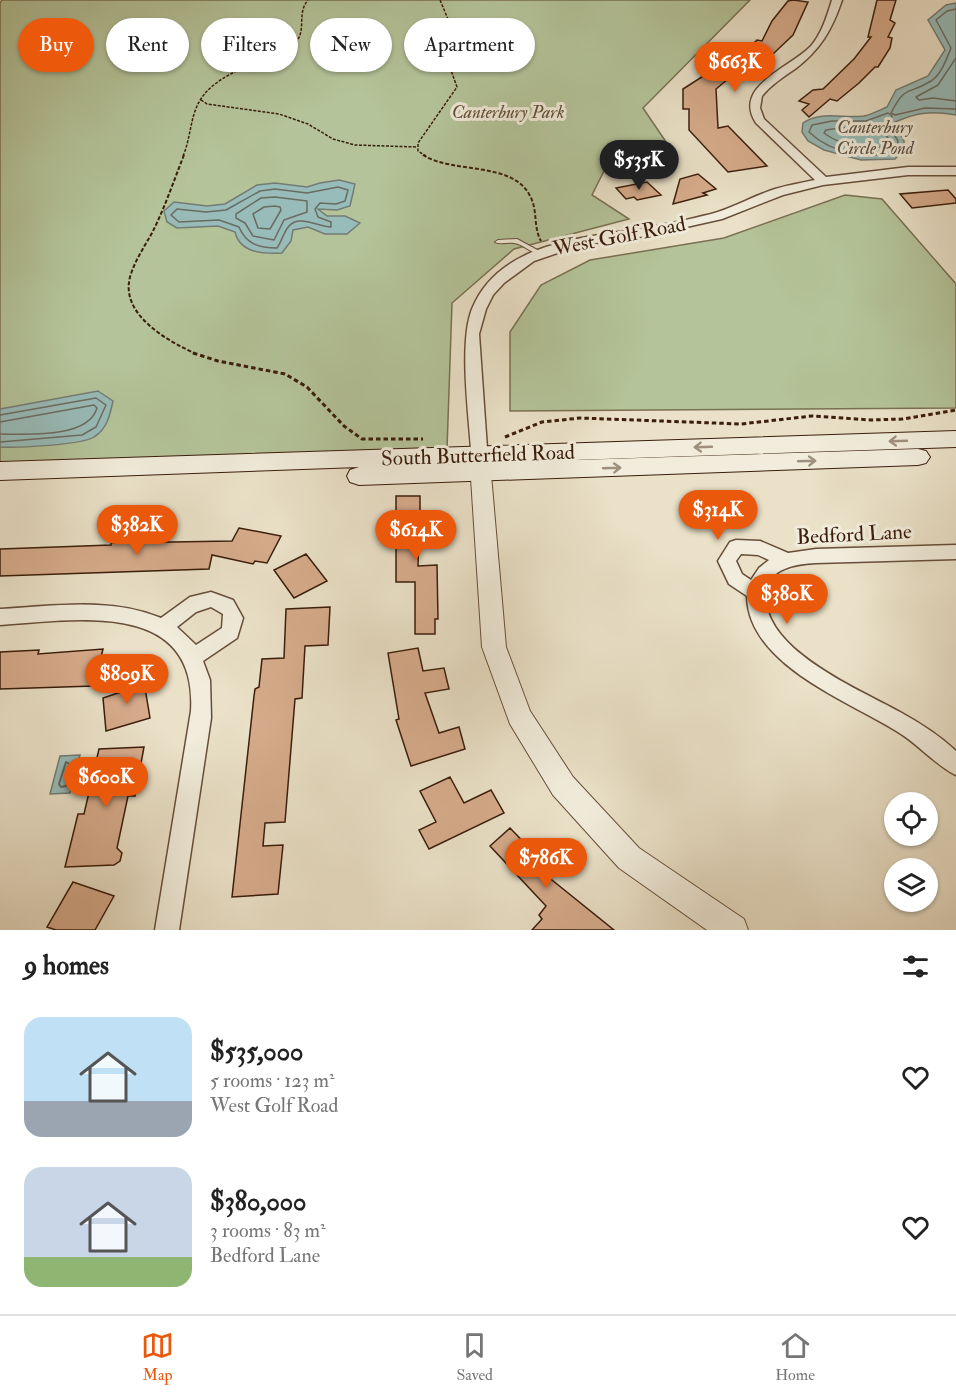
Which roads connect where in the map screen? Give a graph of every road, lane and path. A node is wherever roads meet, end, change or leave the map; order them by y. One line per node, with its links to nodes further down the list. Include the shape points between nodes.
1 (308, 0): 4 (path, via 300,13 299,39 234,73)
2 (440, 0): 5 (path, via 455,36 447,59 457,87)
3 (837, 0): 7 (street, via 828,27 815,46 761,91 755,101 760,121)
4 (201, 99): 5 (path, via 207,104 295,118 333,139 355,145); 12 (path, via 193,114 185,152 129,282 133,308 156,331 201,356 285,374 296,380 362,440)
5 (417, 147): 9 (path, via 420,154 432,159 522,184 534,204)
6 (956, 171): 7 (street, West Golf Road, via 908,171)
7 (823, 181): 9 (street, West Golf Road, via 779,192 718,216 646,232)
8 (498, 242): 9 (lane, via 517,241)
9 (540, 247): 15 (street, West Golf Road, via 487,294 472,334)
10 (956, 410): 11 (path, via 903,419 812,416 741,424 580,418 542,422)
11 (505, 437)
12 (424, 439)
13 (956, 439): 15 (main road, South Butterfield Road, one-way to 15)
14 (956, 455): 15 (main road, South Butterfield Road, one-way to 14)
15 (480, 464): 16 (main road, South Butterfield Road); 17 (main road, South Butterfield Road); 26 (street, West Golf Road, via 494,646 519,716 563,786 629,858)
16 (0, 471)
17 (0, 486)
18 (956, 552): 19 (street, Bedford Lane, via 814,556)
19 (787, 561): 20 (street, Bedford Lane, via 763,575); 20 (street, via 760,548 736,547 728,561 735,579)
20 (757, 593): 24 (street, via 760,617 769,634 790,654 816,675 919,733)
21 (0, 617): 22 (street, via 101,613 142,617)
22 (165, 626): 23 (street, via 188,647); 23 (street, via 199,601 215,600 228,606 234,618 230,632)
23 (192, 658): 25 (street, via 199,673 202,700 199,733)
24 (956, 765)
25 (167, 930)
26 (733, 930)

